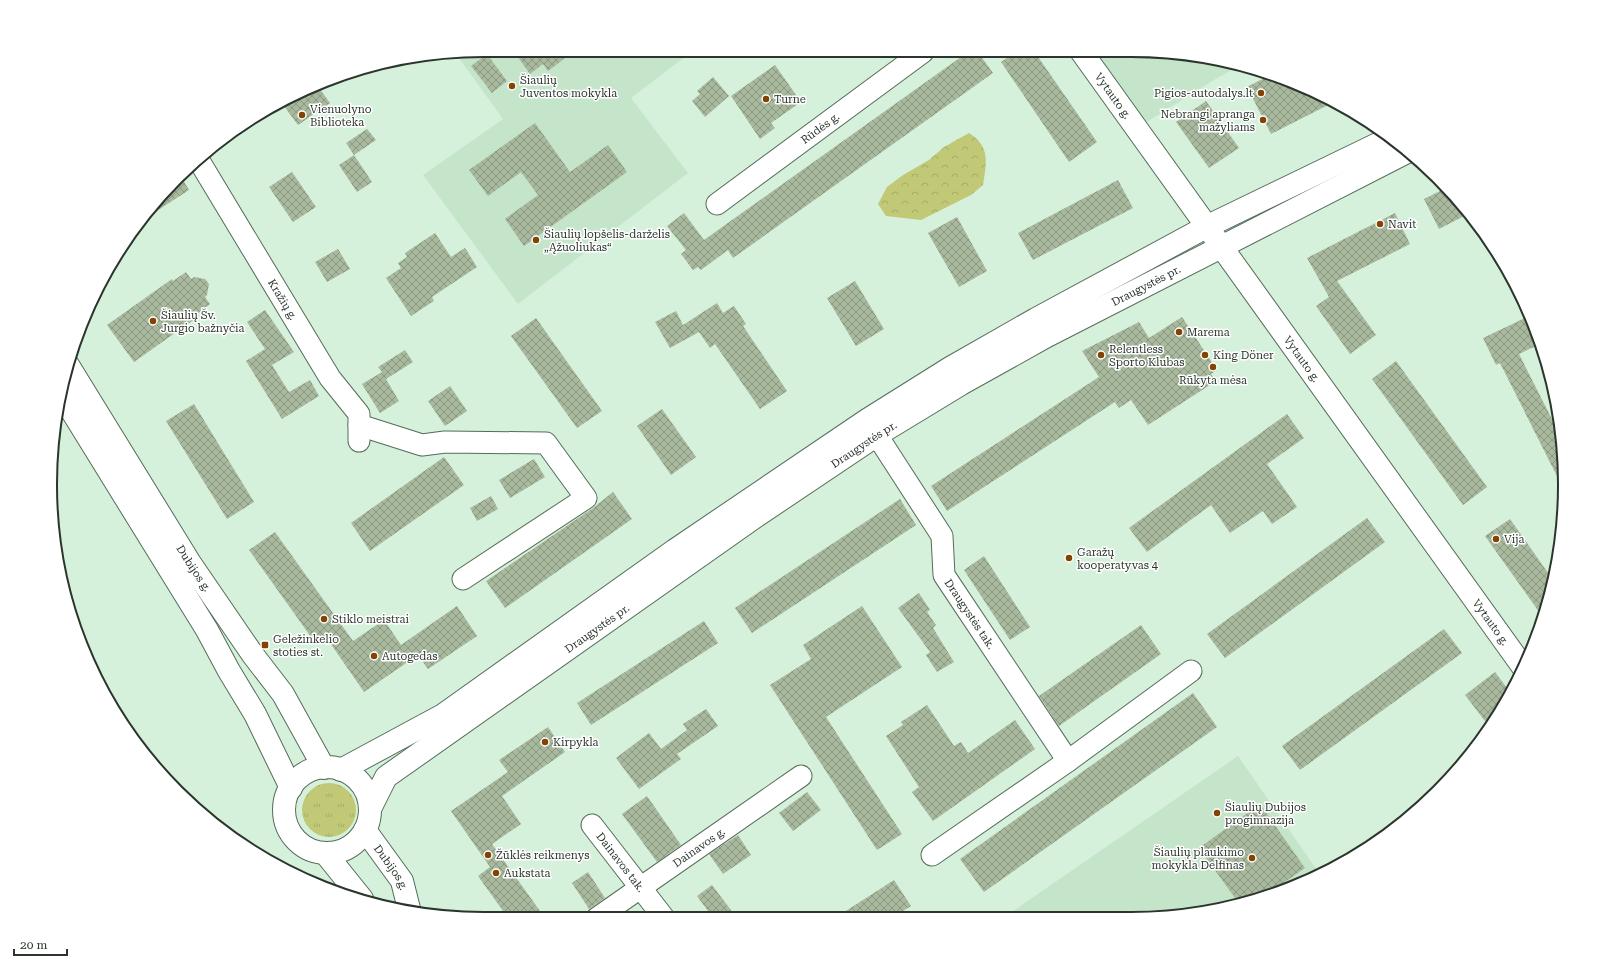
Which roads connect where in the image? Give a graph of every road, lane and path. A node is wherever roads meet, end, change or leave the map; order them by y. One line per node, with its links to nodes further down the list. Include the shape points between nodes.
1 (916, 57): 6 (street, Rūdės g.)
2 (1085, 57): 7 (main road, Vytauto g.)
3 (1385, 141): 7 (main road, Draugystės pr.)
4 (1402, 154): 8 (main road, Draugystės pr.)
5 (201, 165): 12 (street, Kražių g., via 330,378 359,414 359,433 422,445 444,442 546,443 586,498)
6 (717, 204)
7 (1208, 226): 8 (main road, Vytauto g.); 11 (main road, Draugystės pr., via 950,368)
8 (1222, 246): 11 (main road, Draugystės pr.); 13 (main road, Vytauto g.)
9 (73, 372): 16 (main road, Dubijos g., via 190,563)
10 (65, 400): 18 (main road, Dubijos g., via 207,630 255,714)
11 (872, 427): 15 (street, Draugystės tak., via 942,536 944,576); 16 (main road, Draugystės pr., via 676,550 443,715); 19 (main road, Draugystės pr., via 755,516 386,777)
12 (463, 578)
13 (1519, 662)
14 (1191, 671): 15 (street)
15 (1068, 761): 23 (street)
16 (333, 769): 18 (main road, via 305,774); 19 (main road, via 356,779 362,785)
17 (801, 776): 24 (street, Dainavos g.)
18 (291, 788): 22 (main road, via 284,806 287,826 306,848)
19 (370, 809): 21 (main road)
20 (592, 825): 24 (street, Dainavos tak.)
21 (365, 830): 22 (main road, via 360,838 344,850); 26 (main road, Dubijos g., via 402,881)
22 (325, 853): 25 (main road)
23 (932, 855)
24 (640, 887): 27 (street, Dainavos g.); 28 (street, Dainavos tak.)
25 (356, 892)
26 (408, 905)
27 (605, 912)
28 (659, 912)

